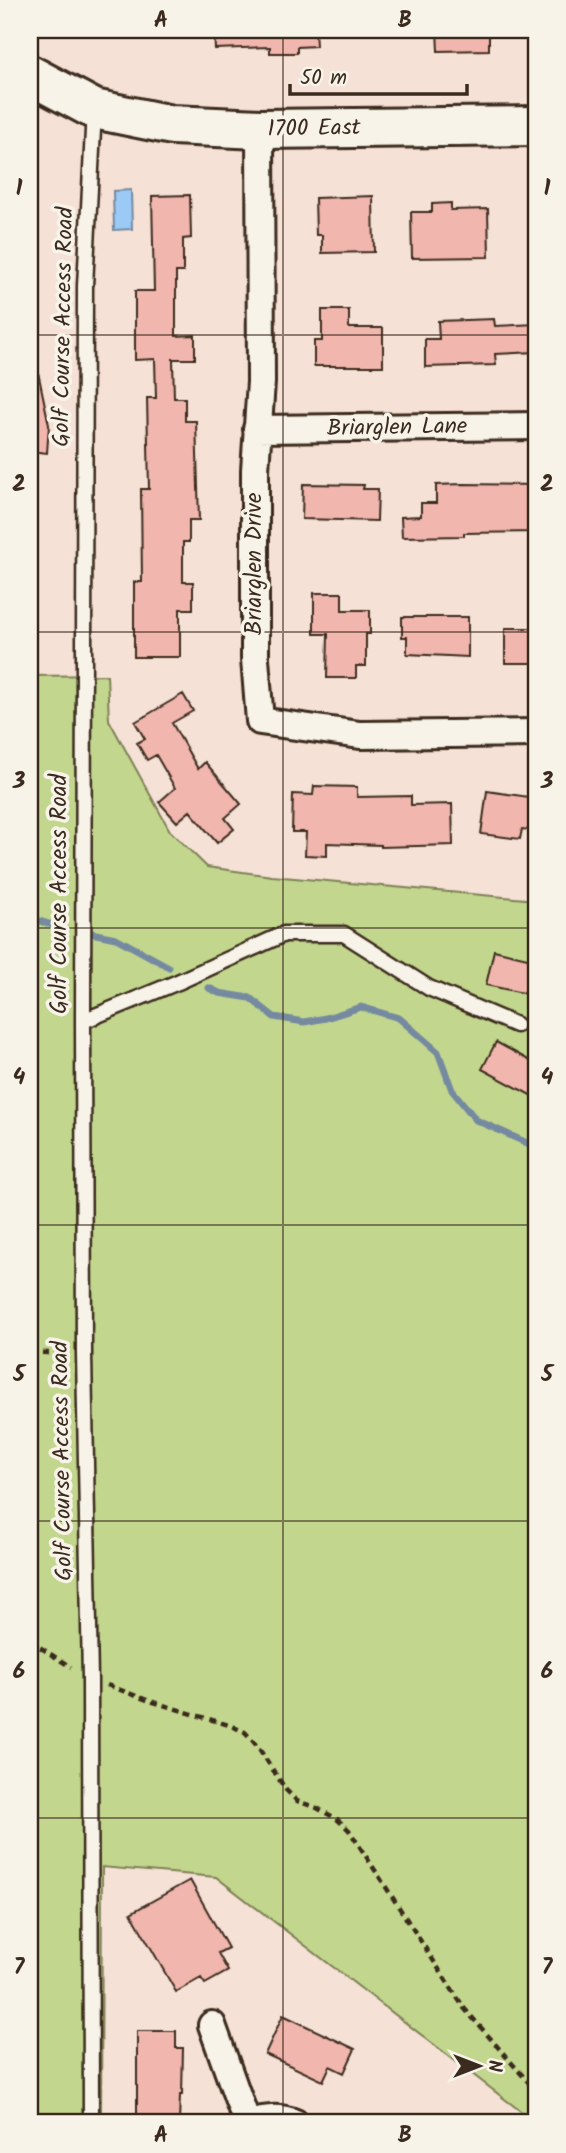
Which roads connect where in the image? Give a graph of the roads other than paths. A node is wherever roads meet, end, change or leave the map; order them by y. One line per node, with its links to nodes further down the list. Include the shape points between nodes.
1 (30, 75): 2 (main road, 1700 East)
2 (94, 109): 4 (main road, 1700 East, via 172,125); 8 (lane, Golf Course Access Road, via 85,286)
3 (536, 126): 4 (main road, 1700 East)
4 (260, 130): 6 (street, Briarglen Drive, via 261,382)
5 (536, 426): 6 (street, Briarglen Lane)
6 (257, 429): 7 (street, Briarglen Drive, via 255,659 260,721 359,735)
7 (536, 733)
8 (83, 1021): 9 (lane, via 284,934 344,934 429,988); 11 (lane, Golf Course Access Road)
9 (516, 1025)
10 (212, 2025): 12 (street)
11 (91, 2123)
12 (248, 2123): 13 (street, via 270,2118)
13 (295, 2123)

